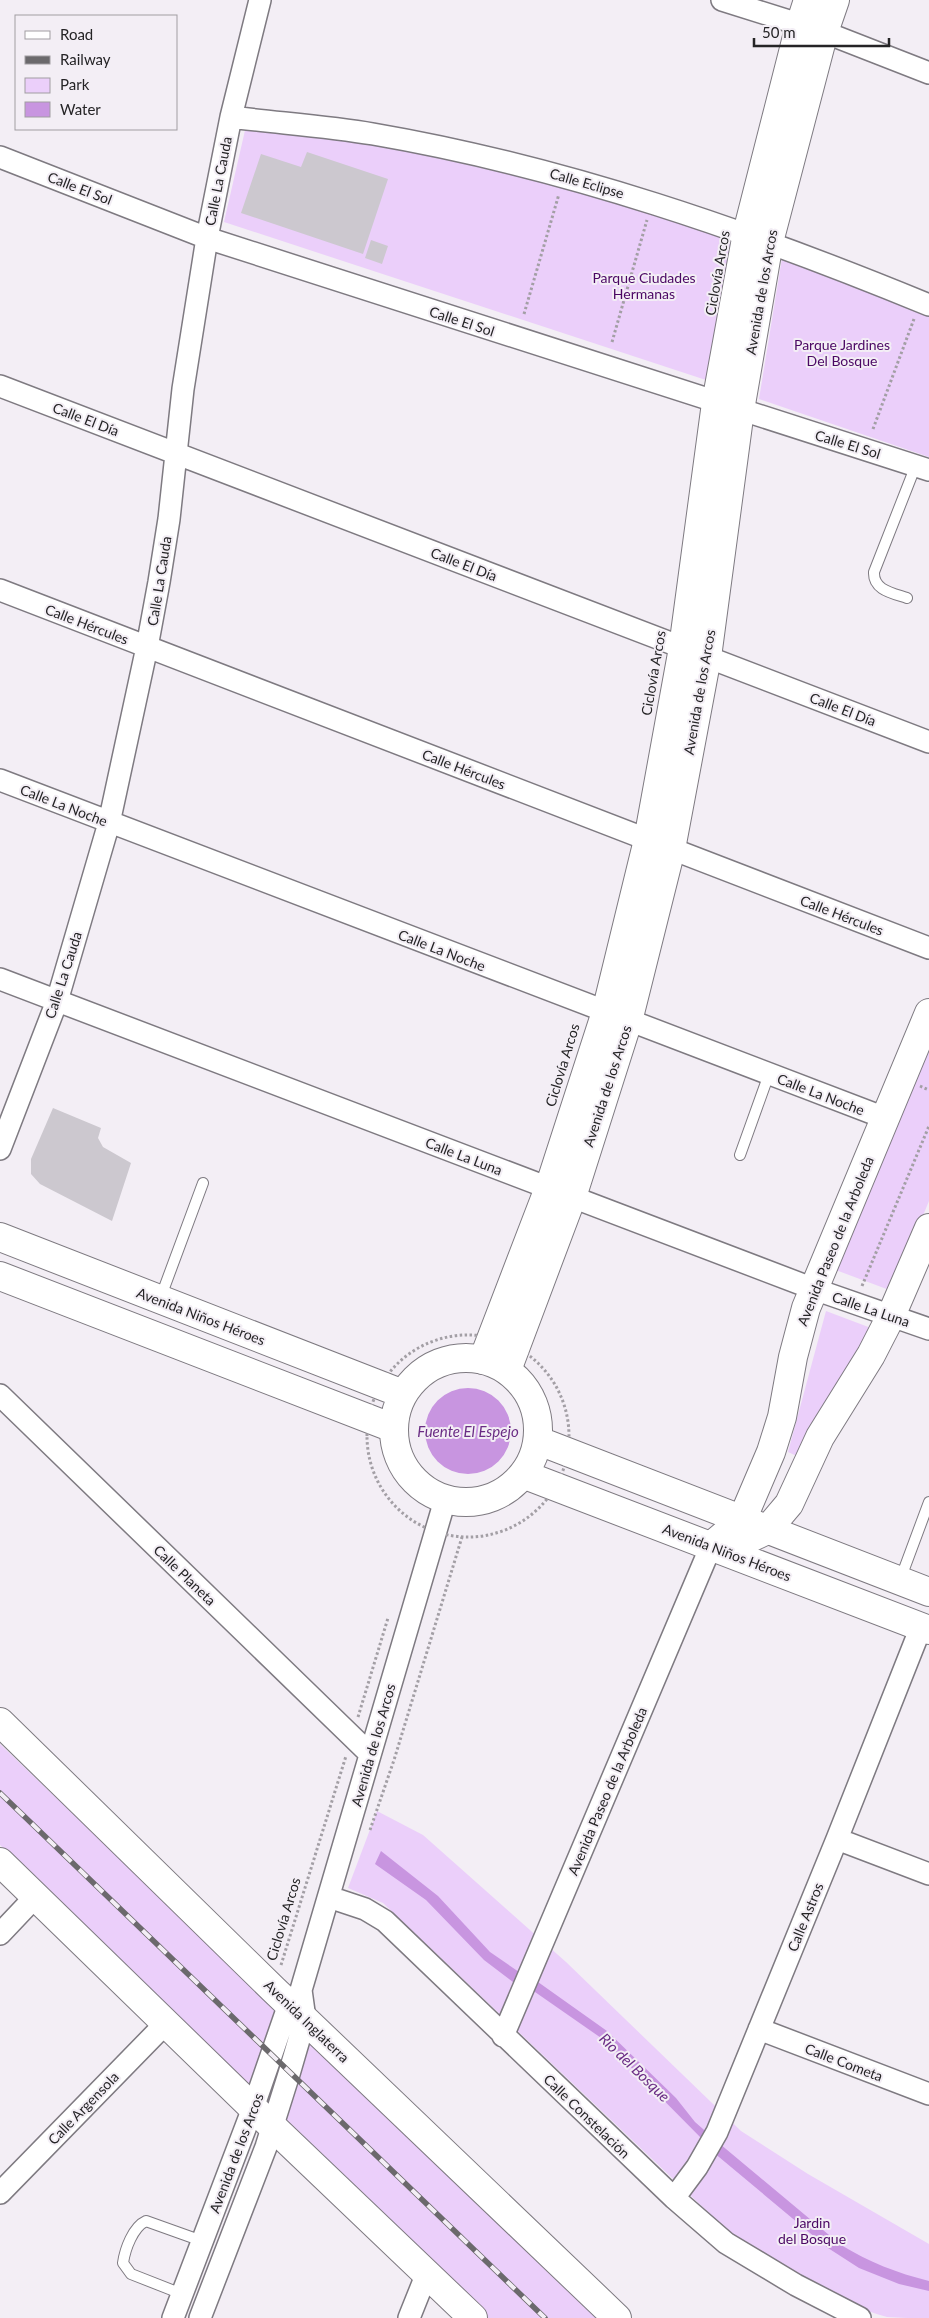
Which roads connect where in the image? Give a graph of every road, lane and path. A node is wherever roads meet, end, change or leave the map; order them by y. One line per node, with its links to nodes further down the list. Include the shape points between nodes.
1 (260, 0): 6 (street, Calle La Cauda)
2 (722, 0): 4 (street)
3 (835, 0): 4 (street, Avenida de los Arcos)
4 (811, 19): 5 (street); 11 (street, Avenida de los Arcos)
5 (929, 74)
6 (231, 117): 10 (street, Calle La Cauda); 11 (street, Calle Eclipse, via 373,134 532,168 655,203)
7 (0, 157): 10 (street, Calle El Sol)
8 (560, 191): 13 (path)
9 (648, 216): 14 (path)
10 (207, 238): 16 (street, Calle El Sol); 18 (street, Calle La Cauda)
11 (758, 238): 12 (street, Calle Eclipse); 16 (street, Avenida de los Arcos)
12 (923, 308): 17 (path)
13 (524, 314)
14 (612, 342)
15 (0, 386): 18 (street, Calle El Día)
16 (728, 407): 19 (street, Calle El Sol); 23 (street, Avenida de los Arcos)
17 (873, 429)
18 (175, 453): 22 (street, Calle La Cauda, via 169,519); 23 (street, Calle El Día)
19 (923, 468): 21 (lane, via 874,572 876,585)
20 (0, 590): 22 (street, Calle Hércules)
21 (907, 598)
22 (148, 647): 26 (street, Calle La Cauda); 27 (street, Calle Hércules)
23 (695, 653): 24 (street, Calle El Día); 27 (street, Avenida de los Arcos)
24 (929, 742)
25 (0, 780): 26 (street, Calle La Noche)
26 (109, 823): 30 (street, Calle La Cauda); 32 (street, Calle La Noche)
27 (659, 844): 28 (street, Calle Hércules); 32 (street, Avenida de los Arcos)
28 (929, 948)
29 (0, 979): 30 (street, Calle La Luna)
30 (57, 1001): 36 (street, Calle La Cauda); 39 (street, Calle La Luna)
31 (929, 1013): 34 (street, Avenida Paseo de la Arboleda)
32 (617, 1016): 33 (street, Calle La Noche); 39 (street, Avenida de los Arcos)
33 (769, 1074): 34 (street, Calle La Noche); 37 (lane)
34 (885, 1118): 43 (street, Avenida Paseo de la Arboleda)
35 (929, 1126): 45 (path)
36 (0, 1149)
37 (740, 1155)
38 (203, 1183): 44 (lane)
39 (560, 1192): 43 (street, Calle La Luna); 48 (street, Avenida de los Arcos)
40 (929, 1228): 46 (street, Avenida Paseo de la Arboleda)
41 (0, 1237): 44 (street, Avenida Niños Héroes)
42 (0, 1276): 51 (street)
43 (814, 1289): 45 (street, Calle La Luna); 59 (street, Avenida Paseo de la Arboleda, via 795,1349)
44 (160, 1300): 49 (street, Avenida Niños Héroes)
45 (855, 1303): 46 (street, Calle La Luna)
46 (891, 1316): 47 (street, Calle La Luna); 59 (street, Avenida Paseo de la Arboleda, via 820,1437 789,1504)
47 (929, 1330)
48 (494, 1346): 49 (street, via 442,1362); 49 (path, via 458,1336 434,1341 412,1351 394,1366); 53 (street, via 525,1387 536,1409); 54 (path, via 545,1371 559,1392 567,1416)
49 (391, 1390): 51 (path); 52 (street, via 398,1406)
50 (0, 1395): 68 (street, Calle Planeta)
51 (367, 1418): 52 (street); 60 (path, via 366,1439 375,1478 390,1501)
52 (393, 1428): 57 (street, via 395,1447 402,1464 420,1486)
53 (539, 1442): 54 (street); 55 (street)
54 (568, 1453): 56 (path); 59 (street)
55 (525, 1475): 56 (street, Avenida Niños Héroes); 57 (street, via 502,1494 484,1501 464,1503)
56 (556, 1487): 60 (path, via 531,1516 510,1529 470,1537); 62 (street, Avenida Niños Héroes)
57 (445, 1500): 60 (street, Avenida de los Arcos)
58 (929, 1502): 63 (lane)
59 (754, 1525): 62 (street, Avenida Paseo de la Arboleda); 63 (street)
60 (425, 1528): 61 (path); 69 (street, Avenida de los Arcos)
61 (414, 1532)
62 (711, 1546): 66 (street, Avenida Niños Héroes); 79 (street, Avenida Paseo de la Arboleda)
63 (900, 1580): 64 (street)
64 (929, 1592)
65 (389, 1614): 68 (path, Ciclovía Arcos)
66 (925, 1628): 70 (street, Calle Astros)
67 (0, 1722): 76 (street, Avenida Inglaterra)
68 (352, 1737): 69 (street, Calle Planeta); 76 (path, Ciclovía Arcos)
69 (370, 1754): 74 (street, Avenida de los Arcos)
70 (837, 1839): 72 (street); 78 (street, Calle Astros)
71 (0, 1862): 73 (street)
72 (929, 1874)
73 (36, 1896): 75 (street); 77 (street)
74 (328, 1897): 76 (street, Avenida de los Arcos); 79 (street, Calle Constelación, via 365,1908 385,1921)
75 (0, 1934)
76 (292, 2000): 81 (street, Avenida de los Arcos); 91 (street, Avenida Inglaterra)
77 (166, 2023): 81 (street); 82 (street, Calle Argensola)
78 (759, 2029): 80 (street, Calle Cometa); 83 (street, Calle Astros, via 717,2132)
79 (503, 2036): 83 (street, Calle Constelación)
80 (929, 2094)
81 (263, 2117): 84 (street, Avenida de los Arcos); 85 (street); 88 (street, Avenida de los Arcos)
82 (0, 2193)
83 (674, 2198): 92 (street, Calle Constelación, via 726,2243 796,2286)
84 (202, 2241): 86 (street, Avenida de los Arcos); 86 (lane, via 146,2221 136,2229 124,2256 123,2263 131,2274)
85 (427, 2273): 89 (street); 90 (street)
86 (182, 2294): 87 (street, Avenida de los Arcos)
87 (173, 2318)
88 (200, 2318)
89 (409, 2318)
90 (473, 2318)
91 (617, 2318)
92 (860, 2318)

